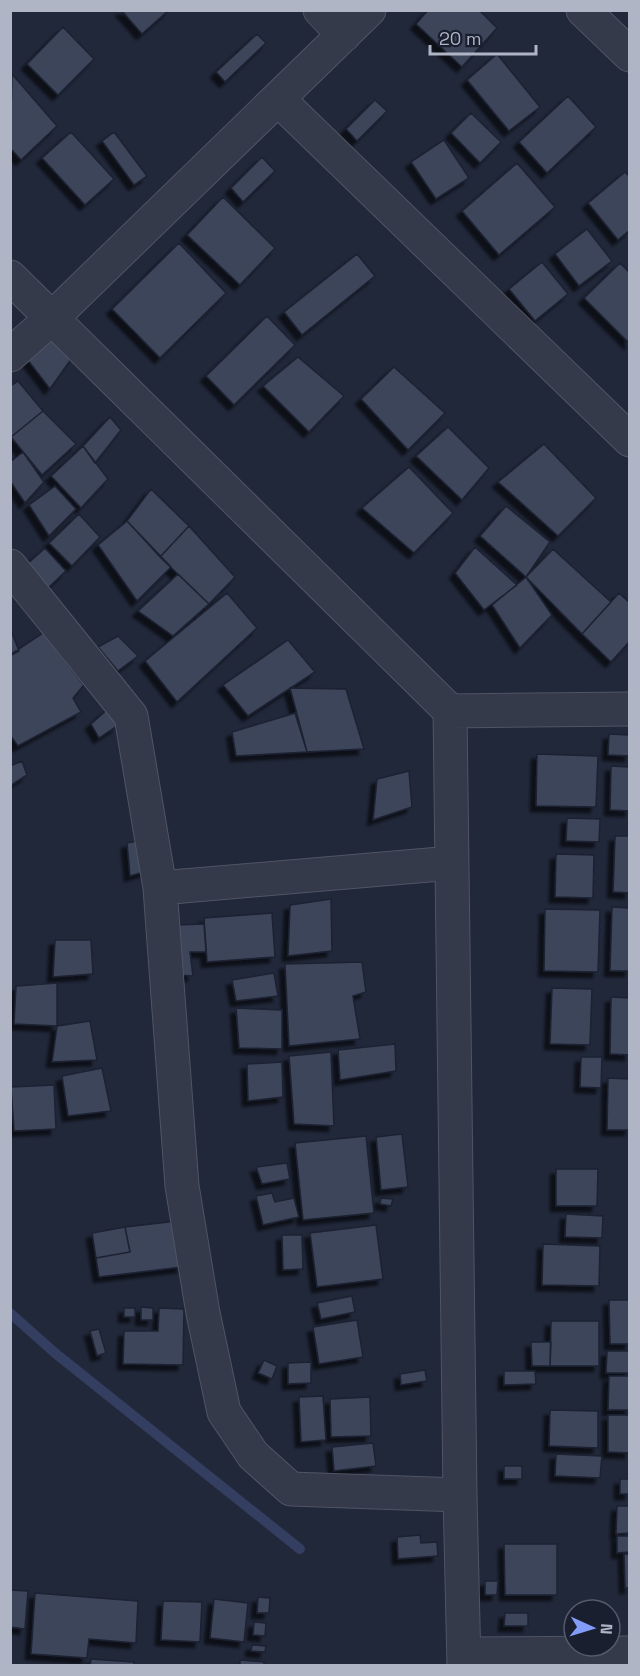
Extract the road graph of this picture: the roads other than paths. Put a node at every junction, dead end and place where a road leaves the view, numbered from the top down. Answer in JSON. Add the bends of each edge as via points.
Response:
{"nodes":[{"id":1,"x":320,"y":10,"type":"edge"},
{"id":2,"x":369,"y":10,"type":"edge"},
{"id":3,"x":583,"y":10,"type":"edge"},
{"id":4,"x":344,"y":35,"type":"junction"},
{"id":5,"x":630,"y":55,"type":"edge"},
{"id":6,"x":278,"y":99,"type":"junction"},
{"id":7,"x":10,"y":277,"type":"edge"},
{"id":8,"x":52,"y":318,"type":"junction"},
{"id":9,"x":10,"y":356,"type":"edge"},
{"id":10,"x":630,"y":440,"type":"edge"},
{"id":11,"x":10,"y":566,"type":"edge"},
{"id":12,"x":630,"y":709,"type":"edge"},
{"id":13,"x":450,"y":711,"type":"junction"},
{"id":14,"x":452,"y":863,"type":"junction"},
{"id":15,"x":160,"y":888,"type":"junction"},
{"id":16,"x":459,"y":1496,"type":"junction"},
{"id":17,"x":630,"y":1653,"type":"edge"},
{"id":18,"x":464,"y":1660,"type":"edge"}],
"edges":[{"from":1,"to":4,"type":"street"},
{"from":2,"to":4,"type":"street"},
{"from":3,"to":5,"type":"street"},
{"from":4,"to":6,"type":"street"},
{"from":6,"to":8,"type":"street"},
{"from":6,"to":10,"type":"street"},
{"from":7,"to":8,"type":"street"},
{"from":8,"to":9,"type":"street"},
{"from":8,"to":13,"type":"street"},
{"from":11,"to":15,"type":"street","via":[[131,716]]},
{"from":12,"to":13,"type":"street"},
{"from":13,"to":14,"type":"street"},
{"from":14,"to":15,"type":"street"},
{"from":14,"to":16,"type":"street"},
{"from":15,"to":16,"type":"street","via":[[182,1186],[224,1412],[254,1455],[291,1489]]},
{"from":16,"to":18,"type":"street"},
{"from":17,"to":18,"type":"street"}]}
